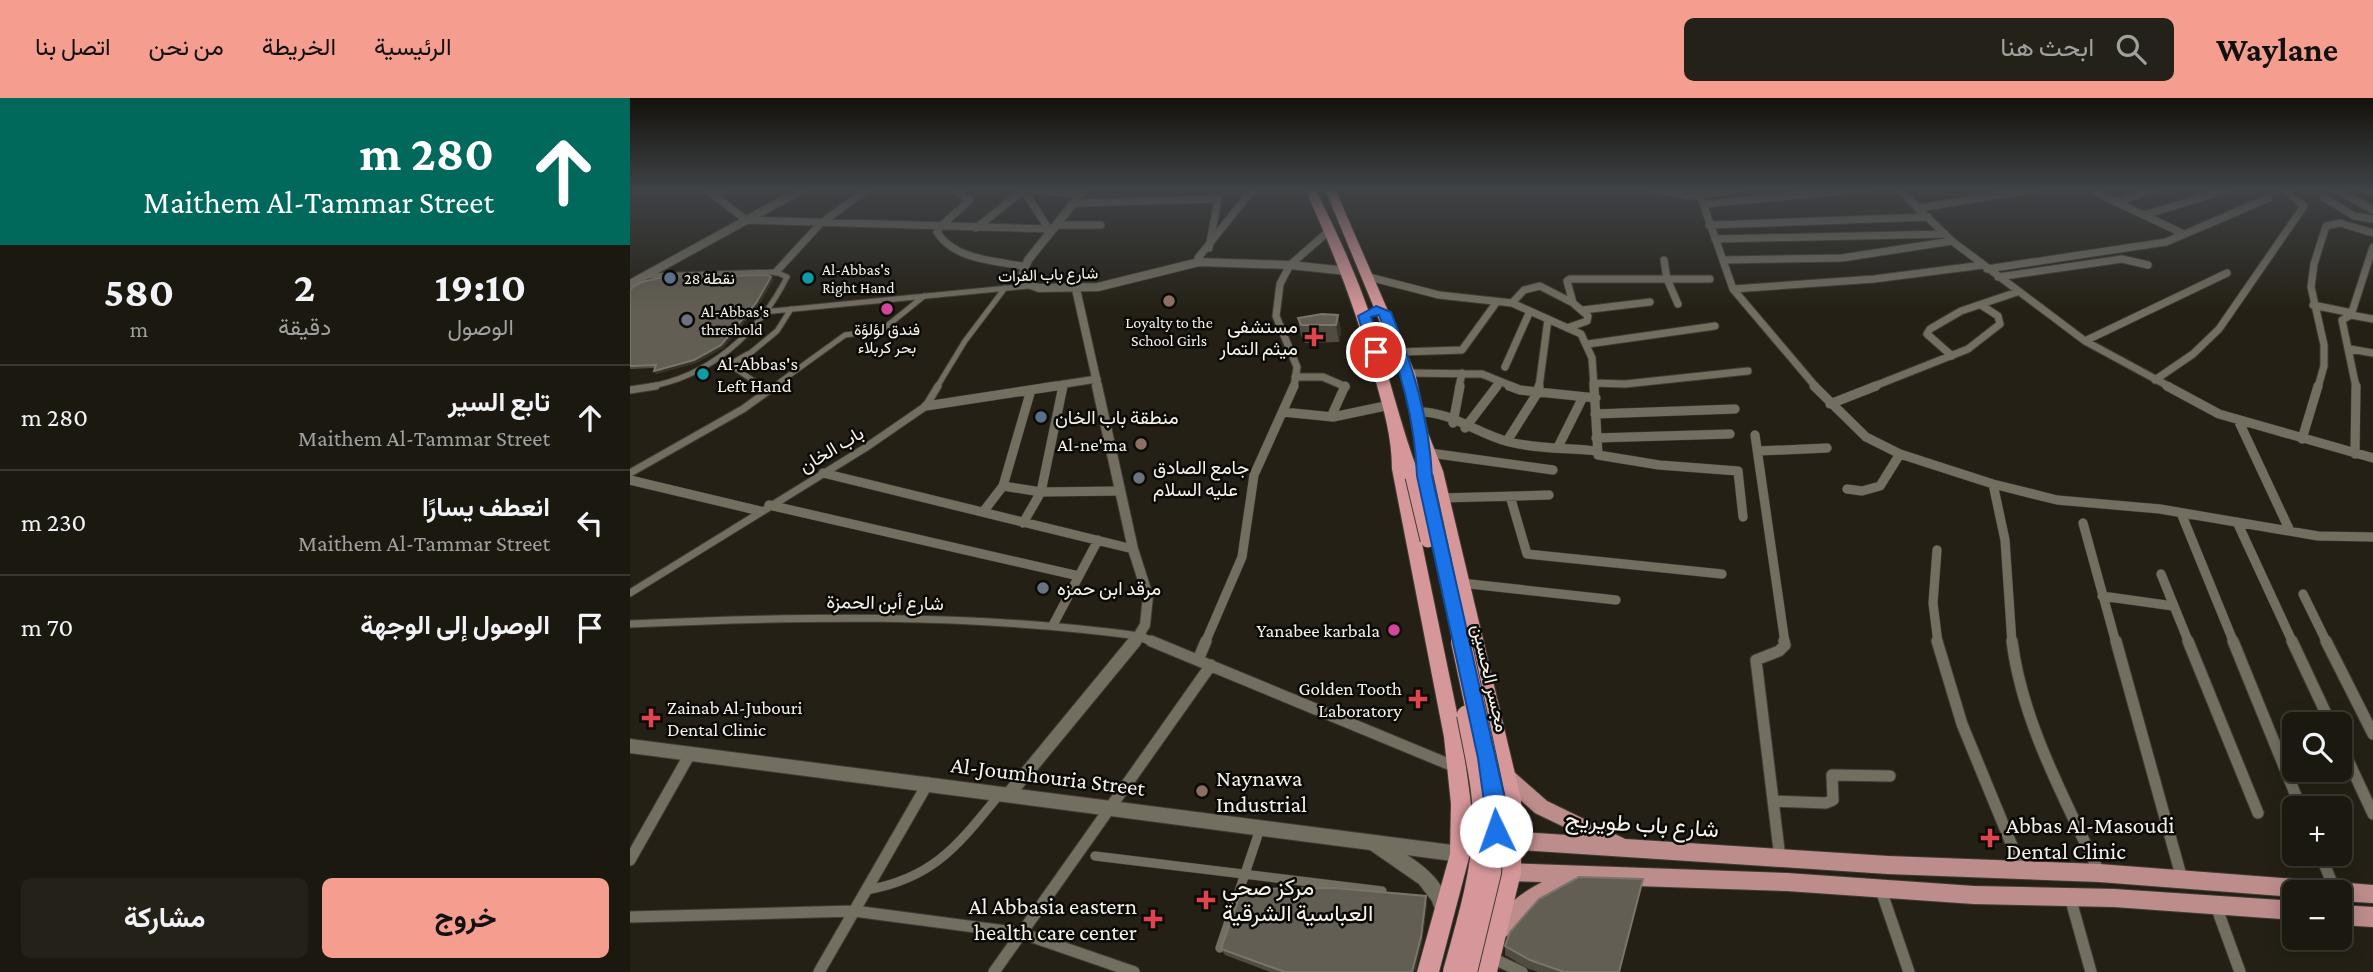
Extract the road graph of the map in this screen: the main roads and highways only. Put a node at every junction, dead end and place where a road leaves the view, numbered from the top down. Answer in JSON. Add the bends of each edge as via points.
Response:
{"nodes":[{"id":1,"x":1331,"y":230,"type":"edge"},
{"id":2,"x":1348,"y":230,"type":"edge"},
{"id":3,"x":1378,"y":298,"type":"junction"},
{"id":4,"x":1359,"y":300,"type":"junction"},
{"id":5,"x":1384,"y":312,"type":"junction"},
{"id":6,"x":1364,"y":316,"type":"junction"},
{"id":7,"x":1423,"y":436,"type":"junction"},
{"id":8,"x":1399,"y":440,"type":"junction"},
{"id":9,"x":1419,"y":477,"type":"junction"},
{"id":10,"x":630,"y":746,"type":"edge"},
{"id":11,"x":1505,"y":775,"type":"junction"},
{"id":12,"x":1368,"y":840,"type":"junction"},
{"id":13,"x":1514,"y":840,"type":"junction"},
{"id":14,"x":1623,"y":846,"type":"junction"},
{"id":15,"x":1460,"y":854,"type":"junction"},
{"id":16,"x":1511,"y":873,"type":"junction"},
{"id":17,"x":1581,"y":875,"type":"junction"},
{"id":18,"x":2240,"y":883,"type":"junction"},
{"id":19,"x":2282,"y":887,"type":"edge"},
{"id":20,"x":2352,"y":892,"type":"edge"},
{"id":21,"x":2373,"y":894,"type":"edge"},
{"id":22,"x":2251,"y":908,"type":"junction"},
{"id":23,"x":2282,"y":910,"type":"edge"},
{"id":24,"x":1443,"y":914,"type":"junction"},
{"id":25,"x":2352,"y":916,"type":"edge"},
{"id":26,"x":2373,"y":917,"type":"edge"},
{"id":27,"x":1497,"y":933,"type":"junction"},
{"id":28,"x":1488,"y":965,"type":"edge"},
{"id":29,"x":1428,"y":972,"type":"edge"},
{"id":30,"x":1452,"y":972,"type":"edge"},
{"id":31,"x":1467,"y":972,"type":"edge"}],
"edges":[{"from":1,"to":4,"type":"highway"},
{"from":2,"to":3,"type":"highway"},
{"from":3,"to":4,"type":"highway"},
{"from":3,"to":5,"type":"highway"},
{"from":4,"to":6,"type":"highway"},
{"from":5,"to":6,"type":"highway","via":[[1376,309]]},
{"from":5,"to":7,"type":"highway","via":[[1408,373]]},
{"from":6,"to":8,"type":"highway"},
{"from":7,"to":9,"type":"highway"},
{"from":7,"to":11,"type":"highway"},
{"from":8,"to":9,"type":"highway"},
{"from":8,"to":15,"type":"highway","via":[[1399,469],[1459,769]]},
{"from":9,"to":30,"type":"highway","name":"مجسر الحسين","bridge":true,"via":[[1482,804],[1479,869]]},
{"from":9,"to":31,"type":"highway","name":"مجسر الحسين","bridge":true,"via":[[1496,804],[1491,873]]},
{"from":10,"to":12,"type":"main road","name":"Al-Joumhouria Street"},
{"from":11,"to":13,"type":"highway"},
{"from":11,"to":14,"type":"main road","via":[[1541,807]]},
{"from":12,"to":15,"type":"main road","name":"Al-Joumhouria Street"},
{"from":12,"to":24,"type":"main road","via":[[1425,878],[1439,896]]},
{"from":13,"to":14,"type":"main road","name":"شارع باب طويريج"},
{"from":13,"to":15,"type":"main road","name":"شارع باب طويريج","via":[[1473,840]]},
{"from":13,"to":16,"type":"highway"},
{"from":14,"to":18,"type":"main road","name":"شارع باب طويريج"},
{"from":15,"to":16,"type":"main road","via":[[1474,863]]},
{"from":15,"to":24,"type":"highway"},
{"from":16,"to":17,"type":"main road"},
{"from":16,"to":27,"type":"highway"},
{"from":17,"to":22,"type":"main road"},
{"from":17,"to":27,"type":"main road","via":[[1530,899]]},
{"from":18,"to":19,"type":"main road","name":"شارع باب طويريج"},
{"from":18,"to":22,"type":"main road","via":[[2252,896]]},
{"from":20,"to":21,"type":"main road","name":"شارع باب طويريج"},
{"from":22,"to":23,"type":"main road"},
{"from":24,"to":29,"type":"highway"},
{"from":25,"to":26,"type":"main road"},
{"from":27,"to":28,"type":"highway"}]}
